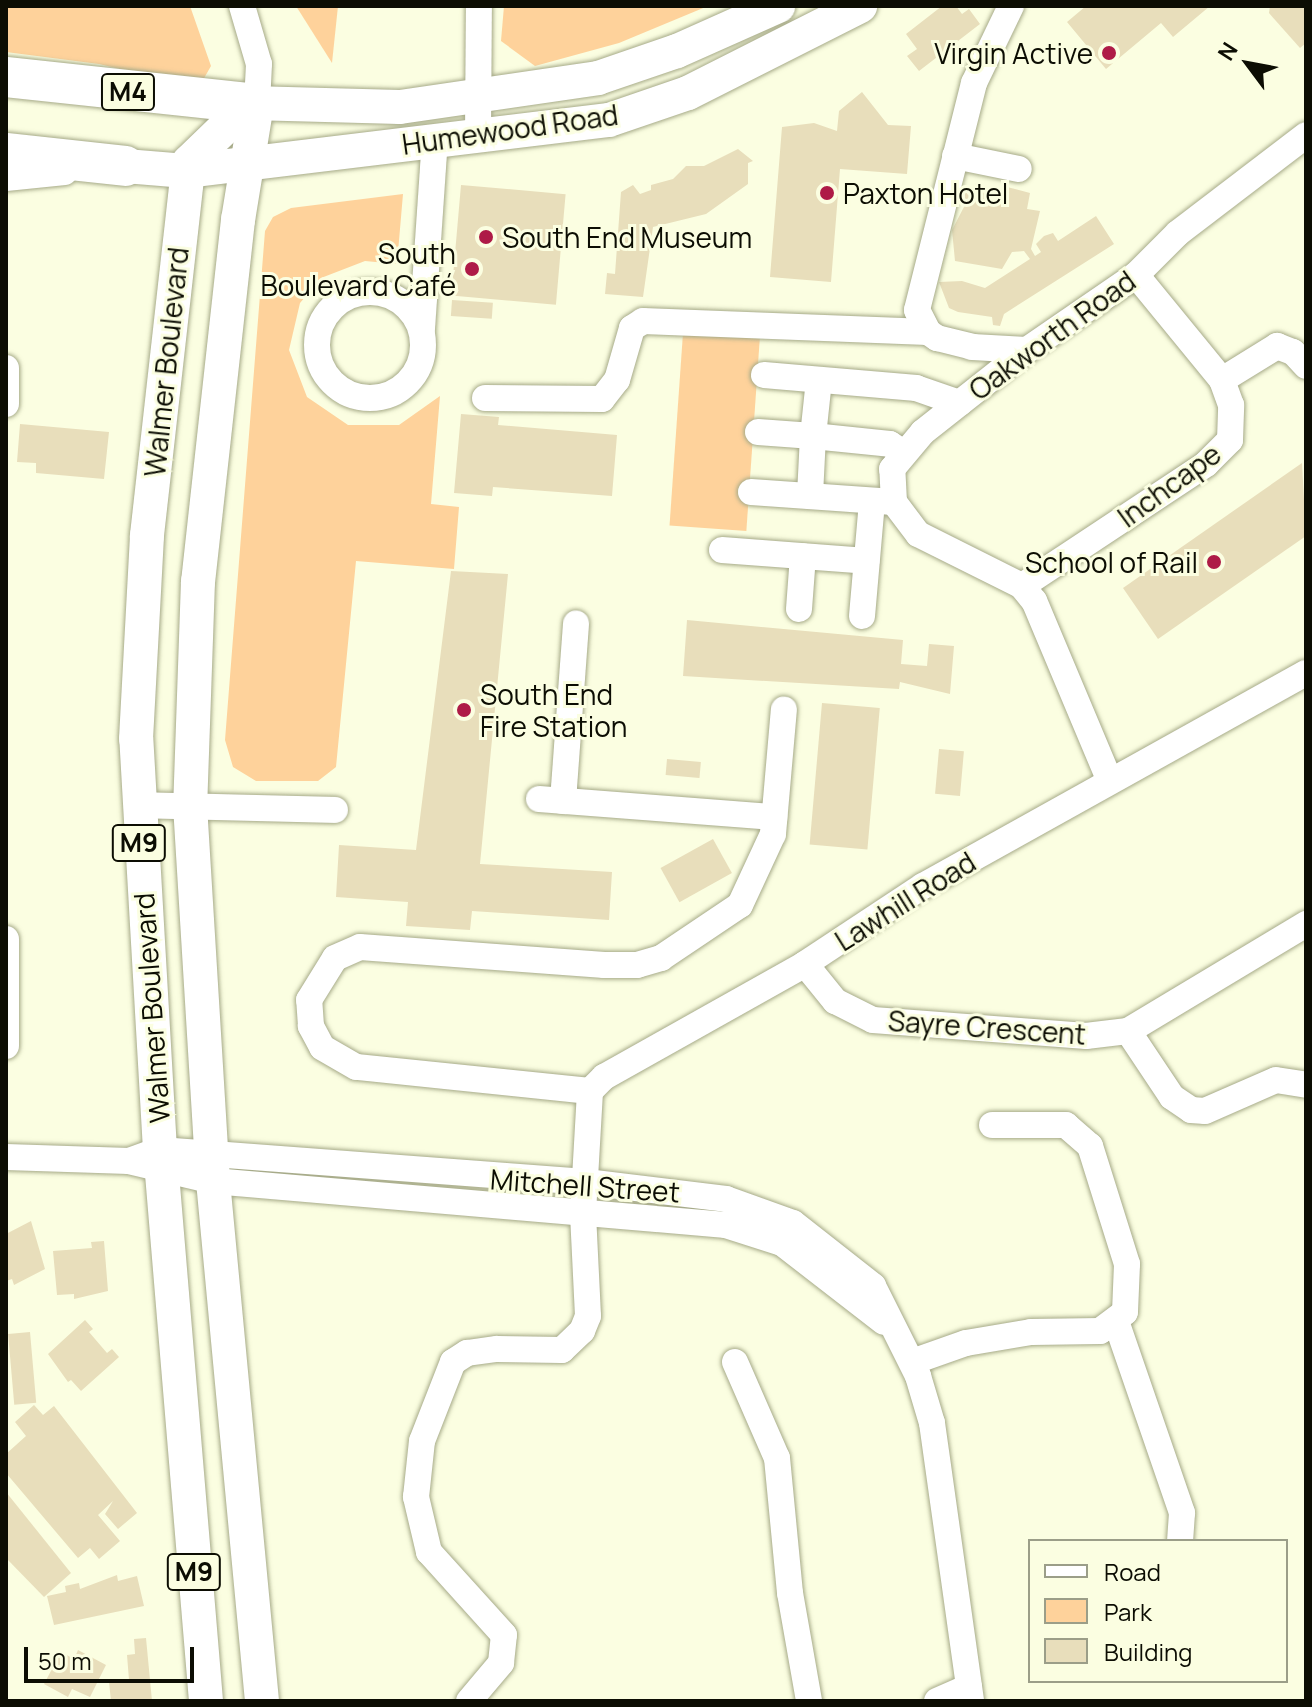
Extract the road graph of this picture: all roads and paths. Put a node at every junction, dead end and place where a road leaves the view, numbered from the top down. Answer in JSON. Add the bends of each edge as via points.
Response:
{"nodes":[{"id":1,"x":242,"y":6,"type":"edge"},
{"id":2,"x":479,"y":6,"type":"edge"},
{"id":3,"x":778,"y":6,"type":"edge"},
{"id":4,"x":860,"y":6,"type":"edge"},
{"id":5,"x":1016,"y":11,"type":"edge"},
{"id":6,"x":6,"y":77,"type":"edge"},
{"id":7,"x":477,"y":99,"type":"junction"},
{"id":8,"x":254,"y":104,"type":"junction"},
{"id":9,"x":478,"y":134,"type":"junction"},
{"id":10,"x":1306,"y":135,"type":"edge"},
{"id":11,"x":435,"y":139,"type":"junction"},
{"id":12,"x":6,"y":153,"type":"edge"},
{"id":13,"x":955,"y":156,"type":"junction"},
{"id":14,"x":245,"y":164,"type":"junction"},
{"id":15,"x":125,"y":166,"type":"junction"},
{"id":16,"x":1019,"y":169,"type":"dead end"},
{"id":17,"x":186,"y":171,"type":"junction"},
{"id":18,"x":6,"y":178,"type":"edge"},
{"id":19,"x":1136,"y":275,"type":"junction"},
{"id":20,"x":422,"y":329,"type":"junction"},
{"id":21,"x":928,"y":332,"type":"junction"},
{"id":22,"x":1027,"y":350,"type":"junction"},
{"id":23,"x":1306,"y":366,"type":"edge"},
{"id":24,"x":6,"y":368,"type":"edge"},
{"id":25,"x":764,"y":375,"type":"dead end"},
{"id":26,"x":819,"y":380,"type":"junction"},
{"id":27,"x":1222,"y":380,"type":"junction"},
{"id":28,"x":485,"y":398,"type":"dead end"},
{"id":29,"x":959,"y":403,"type":"junction"},
{"id":30,"x":6,"y":404,"type":"edge"},
{"id":31,"x":758,"y":432,"type":"dead end"},
{"id":32,"x":813,"y":436,"type":"junction"},
{"id":33,"x":902,"y":452,"type":"junction"},
{"id":34,"x":751,"y":492,"type":"dead end"},
{"id":35,"x":810,"y":496,"type":"junction"},
{"id":36,"x":885,"y":496,"type":"junction"},
{"id":37,"x":722,"y":550,"type":"dead end"},
{"id":38,"x":803,"y":556,"type":"junction"},
{"id":39,"x":867,"y":561,"type":"junction"},
{"id":40,"x":1022,"y":586,"type":"junction"},
{"id":41,"x":799,"y":609,"type":"dead end"},
{"id":42,"x":862,"y":616,"type":"dead end"},
{"id":43,"x":576,"y":623,"type":"dead end"},
{"id":44,"x":1306,"y":673,"type":"edge"},
{"id":45,"x":784,"y":709,"type":"dead end"},
{"id":46,"x":1109,"y":779,"type":"junction"},
{"id":47,"x":137,"y":805,"type":"junction"},
{"id":48,"x":190,"y":805,"type":"junction"},
{"id":49,"x":335,"y":810,"type":"dead end"},
{"id":50,"x":774,"y":817,"type":"junction"},
{"id":51,"x":1306,"y":924,"type":"edge"},
{"id":52,"x":6,"y":939,"type":"edge"},
{"id":53,"x":805,"y":964,"type":"junction"},
{"id":54,"x":1128,"y":1031,"type":"junction"},
{"id":55,"x":6,"y":1046,"type":"edge"},
{"id":56,"x":1306,"y":1085,"type":"edge"},
{"id":57,"x":590,"y":1091,"type":"junction"},
{"id":58,"x":992,"y":1125,"type":"dead end"},
{"id":59,"x":6,"y":1157,"type":"edge"},
{"id":60,"x":150,"y":1161,"type":"junction"},
{"id":61,"x":212,"y":1167,"type":"junction"},
{"id":62,"x":586,"y":1182,"type":"junction"},
{"id":63,"x":583,"y":1213,"type":"junction"},
{"id":64,"x":1117,"y":1324,"type":"junction"},
{"id":65,"x":902,"y":1337,"type":"junction"},
{"id":66,"x":735,"y":1362,"type":"dead end"},
{"id":67,"x":912,"y":1362,"type":"junction"},
{"id":68,"x":1180,"y":1539,"type":"edge"},
{"id":69,"x":970,"y":1694,"type":"edge"},
{"id":70,"x":206,"y":1701,"type":"edge"},
{"id":71,"x":262,"y":1701,"type":"edge"},
{"id":72,"x":469,"y":1701,"type":"edge"},
{"id":73,"x":809,"y":1701,"type":"edge"},
{"id":74,"x":937,"y":1701,"type":"edge"}],
"edges":[{"from":1,"to":8,"type":"street","via":[[259,64]]},
{"from":2,"to":7,"type":"street"},
{"from":3,"to":7,"type":"main road","name":"Humewood Road","number":"M4","via":[[677,51],[598,78]]},
{"from":4,"to":9,"type":"main road","name":"Humewood Road","via":[[714,81],[636,111],[609,120]]},
{"from":5,"to":13,"type":"street","via":[[980,66]]},
{"from":6,"to":8,"type":"highway","number":"M4"},
{"from":7,"to":8,"type":"main road","name":"Humewood Road","number":"M4","via":[[341,108]]},
{"from":7,"to":9,"type":"street"},
{"from":8,"to":14,"type":"main road","name":"Walmer Boulevard","number":"M9"},
{"from":8,"to":17,"type":"main road","via":[[195,152]]},
{"from":9,"to":11,"type":"main road","name":"Humewood Road"},
{"from":10,"to":19,"type":"street","name":"Oakworth Road","via":[[1178,233]]},
{"from":11,"to":14,"type":"main road","name":"Humewood Road"},
{"from":11,"to":20,"type":"street"},
{"from":12,"to":15,"type":"highway"},
{"from":13,"to":16,"type":"street"},
{"from":13,"to":21,"type":"street","via":[[917,310]]},
{"from":14,"to":17,"type":"main road","name":"Humewood Road"},
{"from":14,"to":48,"type":"main road","name":"Walmer Boulevard","number":"M9","via":[[198,581]]},
{"from":15,"to":17,"type":"main road","name":"Humewood Road"},
{"from":15,"to":18,"type":"street"},
{"from":17,"to":47,"type":"main road","name":"Walmer Boulevard","number":"M9","via":[[147,535],[137,686]]},
{"from":19,"to":22,"type":"street","name":"Oakworth Road"},
{"from":19,"to":27,"type":"street","name":"Inchcape"},
{"from":20,"to":20,"type":"street","via":[[423,358],[409,383],[385,398],[357,398],[344,392],[332,385],[317,361],[317,333],[330,308],[354,293],[382,292],[407,306]]},
{"from":21,"to":22,"type":"street","via":[[972,347]]},
{"from":21,"to":28,"type":"street","via":[[643,321],[632,328],[617,380],[602,399]]},
{"from":22,"to":29,"type":"street","name":"Oakworth Road"},
{"from":23,"to":27,"type":"street","via":[[1293,352],[1277,346]]},
{"from":24,"to":30,"type":"street"},
{"from":25,"to":26,"type":"street"},
{"from":26,"to":29,"type":"street","via":[[916,388]]},
{"from":26,"to":32,"type":"street"},
{"from":27,"to":40,"type":"street","name":"Inchcape","via":[[1233,428],[1217,455]]},
{"from":29,"to":33,"type":"street","name":"Oakworth Road"},
{"from":31,"to":32,"type":"street"},
{"from":32,"to":33,"type":"street","via":[[890,444]]},
{"from":32,"to":35,"type":"street"},
{"from":33,"to":36,"type":"street","name":"Oakworth Road"},
{"from":34,"to":35,"type":"street"},
{"from":35,"to":36,"type":"street"},
{"from":36,"to":39,"type":"street","name":"Oakworth Road"},
{"from":36,"to":40,"type":"street","via":[[918,534]]},
{"from":37,"to":38,"type":"street"},
{"from":38,"to":39,"type":"street"},
{"from":38,"to":41,"type":"street"},
{"from":39,"to":42,"type":"street","name":"Oakworth Road"},
{"from":40,"to":46,"type":"street","via":[[1043,617]]},
{"from":43,"to":50,"type":"street","via":[[551,800]]},
{"from":44,"to":46,"type":"street","name":"Lawhill Road"},
{"from":45,"to":50,"type":"street"},
{"from":46,"to":53,"type":"street","name":"Lawhill Road","via":[[923,886]]},
{"from":47,"to":48,"type":"street"},
{"from":47,"to":60,"type":"main road","name":"Walmer Boulevard","number":"M9"},
{"from":48,"to":49,"type":"street"},
{"from":48,"to":61,"type":"main road","name":"Walmer Boulevard","number":"M9"},
{"from":50,"to":57,"type":"street","via":[[773,834],[740,905],[661,958],[637,965],[604,965],[360,947],[335,958],[309,1000],[311,1026],[322,1047],[356,1067]]},
{"from":51,"to":54,"type":"street","name":"Sayre Crescent"},
{"from":52,"to":55,"type":"street"},
{"from":53,"to":54,"type":"street","name":"Sayre Crescent","via":[[835,1001],[873,1020],[1053,1036]]},
{"from":53,"to":57,"type":"street","name":"Lawhill Road","via":[[604,1077]]},
{"from":54,"to":56,"type":"street","via":[[1172,1097],[1191,1110],[1205,1111],[1276,1080]]},
{"from":57,"to":62,"type":"street"},
{"from":58,"to":64,"type":"street","via":[[1066,1125],[1090,1146],[1127,1264],[1129,1294]]},
{"from":59,"to":60,"type":"street"},
{"from":60,"to":61,"type":"street"},
{"from":60,"to":70,"type":"main road","name":"Walmer Boulevard","number":"M9"},
{"from":61,"to":62,"type":"street","name":"Mitchell Street"},
{"from":61,"to":63,"type":"street","name":"Mitchell Street"},
{"from":61,"to":71,"type":"main road","name":"Walmer Boulevard","number":"M9"},
{"from":62,"to":63,"type":"street"},
{"from":62,"to":65,"type":"street","name":"Mitchell Street","via":[[726,1199],[793,1223],[873,1286]]},
{"from":63,"to":65,"type":"street","name":"Mitchell Street","via":[[702,1221],[752,1231],[782,1243]]},
{"from":63,"to":72,"type":"street","via":[[588,1316],[575,1342],[562,1350],[467,1353],[443,1377],[422,1441],[416,1497],[429,1552],[504,1635],[501,1663]]},
{"from":64,"to":67,"type":"street","via":[[1100,1331],[1031,1332],[966,1343]]},
{"from":64,"to":68,"type":"street","via":[[1182,1513]]},
{"from":65,"to":67,"type":"street","name":"Mitchell Street"},
{"from":66,"to":73,"type":"street","via":[[777,1458],[790,1593]]},
{"from":67,"to":69,"type":"street","name":"Mitchell Street","via":[[932,1423]]},
{"from":69,"to":74,"type":"street"}]}
